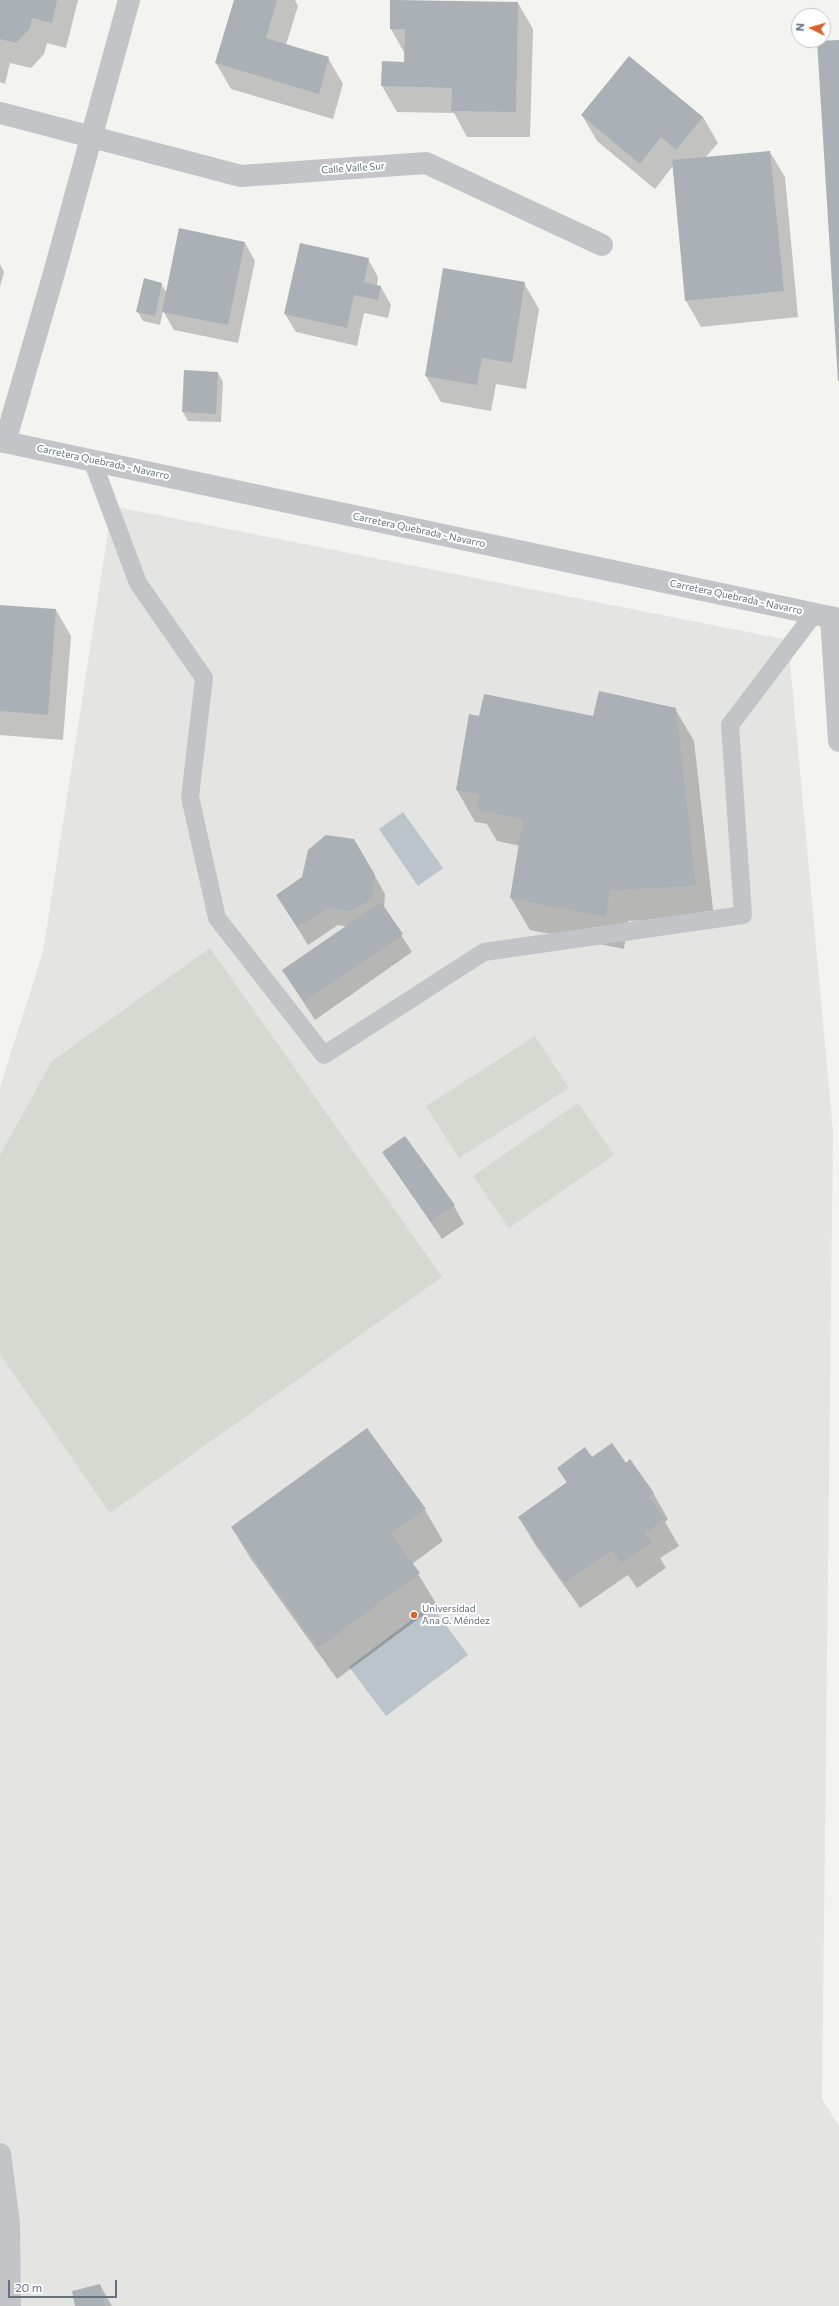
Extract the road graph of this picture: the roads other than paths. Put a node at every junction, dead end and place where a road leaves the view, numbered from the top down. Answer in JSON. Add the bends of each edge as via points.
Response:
{"nodes":[{"id":1,"x":129,"y":0,"type":"edge"},
{"id":2,"x":0,"y":113,"type":"edge"},
{"id":3,"x":91,"y":138,"type":"junction"},
{"id":4,"x":602,"y":245,"type":"dead end"},
{"id":5,"x":2,"y":441,"type":"edge"},
{"id":6,"x":92,"y":460,"type":"junction"},
{"id":7,"x":828,"y":617,"type":"edge"},
{"id":8,"x":839,"y":741,"type":"edge"},
{"id":9,"x":0,"y":2154,"type":"edge"},
{"id":10,"x":10,"y":2306,"type":"edge"}],
"edges":[{"from":1,"to":3,"type":"street"},
{"from":2,"to":3,"type":"street","name":"Calle Valle Sur"},
{"from":3,"to":4,"type":"street","name":"Calle Valle Sur","via":[[241,176],[426,163]]},
{"from":3,"to":5,"type":"street","via":[[54,273]]},
{"from":5,"to":6,"type":"street","name":"Carretera Quebrada - Navarro"},
{"from":6,"to":7,"type":"street","name":"Carretera Quebrada - Navarro"},
{"from":6,"to":7,"type":"lane","via":[[138,583],[204,678],[190,797],[217,918],[324,1055],[484,952],[743,915],[730,725]]},
{"from":7,"to":8,"type":"street"},
{"from":9,"to":10,"type":"street","via":[[9,2224]]}]}
